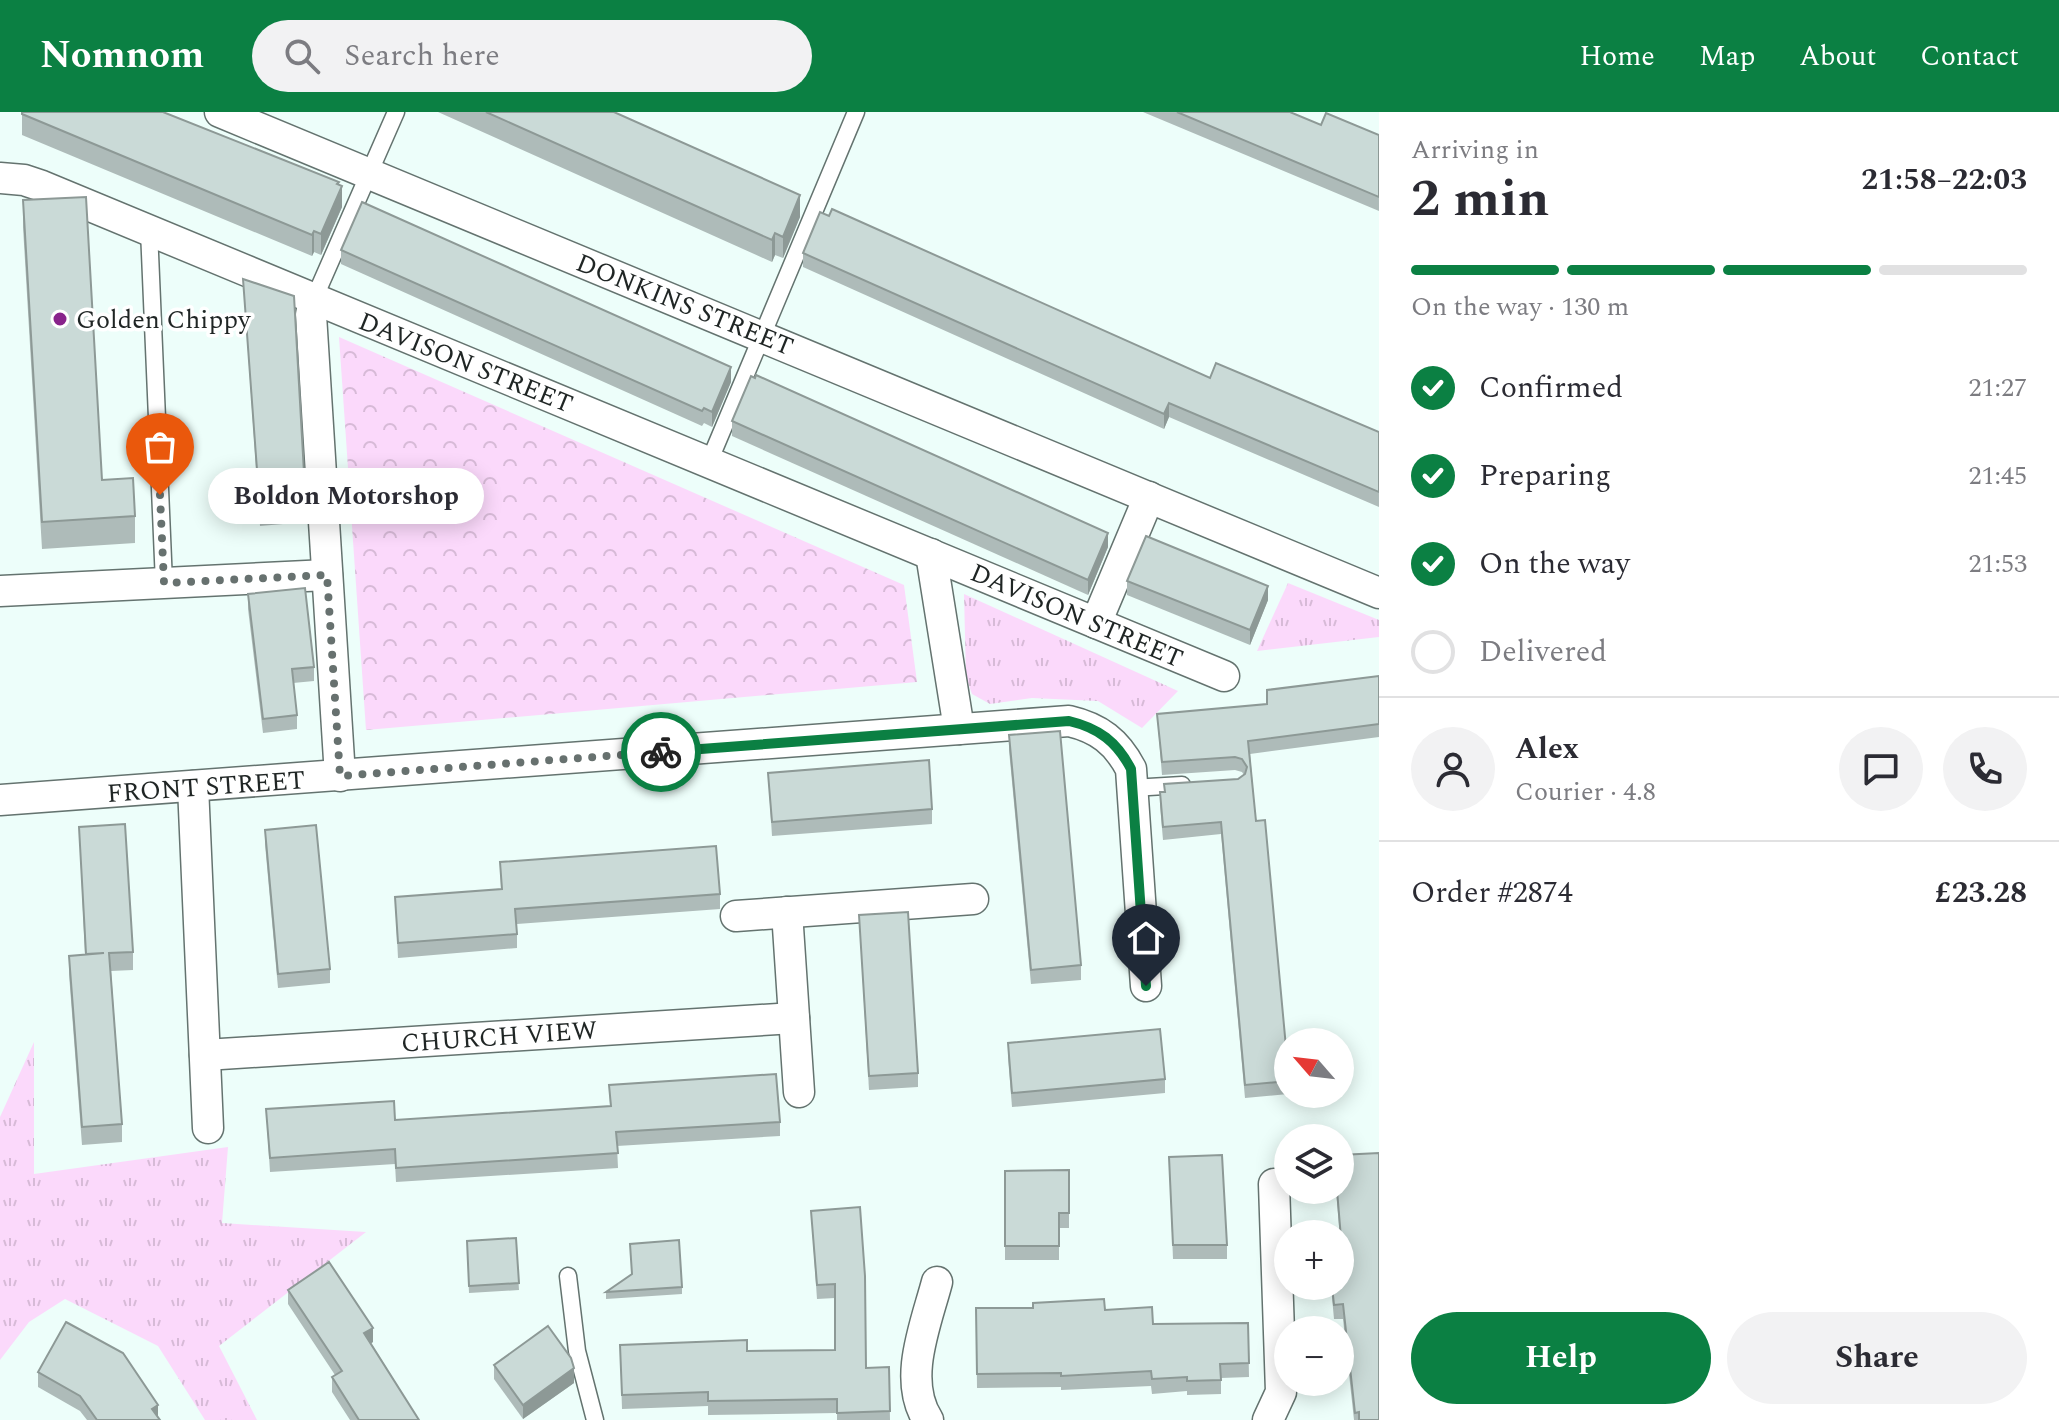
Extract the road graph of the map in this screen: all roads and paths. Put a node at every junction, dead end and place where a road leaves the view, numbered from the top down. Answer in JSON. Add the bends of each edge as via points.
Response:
{"nodes":[{"id":1,"x":220,"y":112,"type":"edge"},
{"id":2,"x":396,"y":112,"type":"edge"},
{"id":3,"x":856,"y":112,"type":"edge"},
{"id":4,"x":369,"y":174,"type":"junction"},
{"id":5,"x":0,"y":178,"type":"edge"},
{"id":6,"x":149,"y":230,"type":"junction"},
{"id":7,"x":314,"y":299,"type":"junction"},
{"id":8,"x":763,"y":337,"type":"junction"},
{"id":9,"x":709,"y":462,"type":"junction"},
{"id":10,"x":1149,"y":497,"type":"junction"},
{"id":11,"x":931,"y":554,"type":"junction"},
{"id":12,"x":327,"y":575,"type":"junction"},
{"id":13,"x":164,"y":583,"type":"junction"},
{"id":14,"x":0,"y":591,"type":"edge"},
{"id":15,"x":1379,"y":593,"type":"edge"},
{"id":16,"x":1096,"y":623,"type":"junction"},
{"id":17,"x":1224,"y":676,"type":"dead end"},
{"id":18,"x":959,"y":729,"type":"junction"},
{"id":19,"x":340,"y":776,"type":"junction"},
{"id":20,"x":1192,"y":784,"type":"edge"},
{"id":21,"x":193,"y":786,"type":"junction"},
{"id":22,"x":1132,"y":788,"type":"junction"},
{"id":23,"x":0,"y":800,"type":"edge"},
{"id":24,"x":973,"y":899,"type":"dead end"},
{"id":25,"x":787,"y":912,"type":"junction"},
{"id":26,"x":736,"y":916,"type":"dead end"},
{"id":27,"x":1146,"y":986,"type":"dead end"},
{"id":28,"x":794,"y":1018,"type":"junction"},
{"id":29,"x":205,"y":1055,"type":"junction"},
{"id":30,"x":799,"y":1092,"type":"dead end"},
{"id":31,"x":208,"y":1128,"type":"dead end"},
{"id":32,"x":1275,"y":1204,"type":"edge"},
{"id":33,"x":568,"y":1276,"type":"dead end"},
{"id":34,"x":937,"y":1282,"type":"dead end"},
{"id":35,"x":595,"y":1420,"type":"edge"},
{"id":36,"x":928,"y":1420,"type":"edge"},
{"id":37,"x":1268,"y":1420,"type":"edge"}],
"edges":[{"from":1,"to":4,"type":"street","name":"DONKINS STREET"},
{"from":2,"to":4,"type":"lane"},
{"from":3,"to":8,"type":"lane"},
{"from":4,"to":7,"type":"lane"},
{"from":4,"to":8,"type":"street","name":"DONKINS STREET"},
{"from":5,"to":6,"type":"street","name":"DAVISON STREET","via":[[42,186]]},
{"from":6,"to":7,"type":"street","name":"DAVISON STREET"},
{"from":6,"to":13,"type":"lane"},
{"from":7,"to":9,"type":"street","name":"DAVISON STREET"},
{"from":7,"to":12,"type":"street"},
{"from":8,"to":9,"type":"lane"},
{"from":8,"to":10,"type":"street","name":"DONKINS STREET"},
{"from":9,"to":11,"type":"street","name":"DAVISON STREET"},
{"from":10,"to":15,"type":"street","name":"DONKINS STREET"},
{"from":10,"to":16,"type":"street"},
{"from":11,"to":16,"type":"street","name":"DAVISON STREET"},
{"from":11,"to":18,"type":"street","name":"DAVISON STREET"},
{"from":12,"to":13,"type":"street"},
{"from":12,"to":19,"type":"street"},
{"from":13,"to":14,"type":"street"},
{"from":16,"to":17,"type":"street","name":"DAVISON STREET"},
{"from":18,"to":19,"type":"street","name":"FRONT STREET"},
{"from":18,"to":22,"type":"street","name":"FRONT STREET","via":[[1069,721],[1088,725],[1121,749],[1131,769]]},
{"from":19,"to":21,"type":"street","name":"FRONT STREET"},
{"from":20,"to":22,"type":"lane"},
{"from":21,"to":23,"type":"street","name":"FRONT STREET"},
{"from":21,"to":29,"type":"street"},
{"from":22,"to":27,"type":"street","name":"FRONT STREET"},
{"from":24,"to":25,"type":"street"},
{"from":25,"to":26,"type":"street"},
{"from":25,"to":28,"type":"street"},
{"from":28,"to":29,"type":"street","name":"CHURCH VIEW"},
{"from":28,"to":30,"type":"street"},
{"from":29,"to":31,"type":"street"},
{"from":32,"to":37,"type":"street","via":[[1281,1392]]},
{"from":33,"to":35,"type":"lane","via":[[577,1351]]},
{"from":34,"to":36,"type":"street","via":[[917,1354],[918,1389]]}]}
